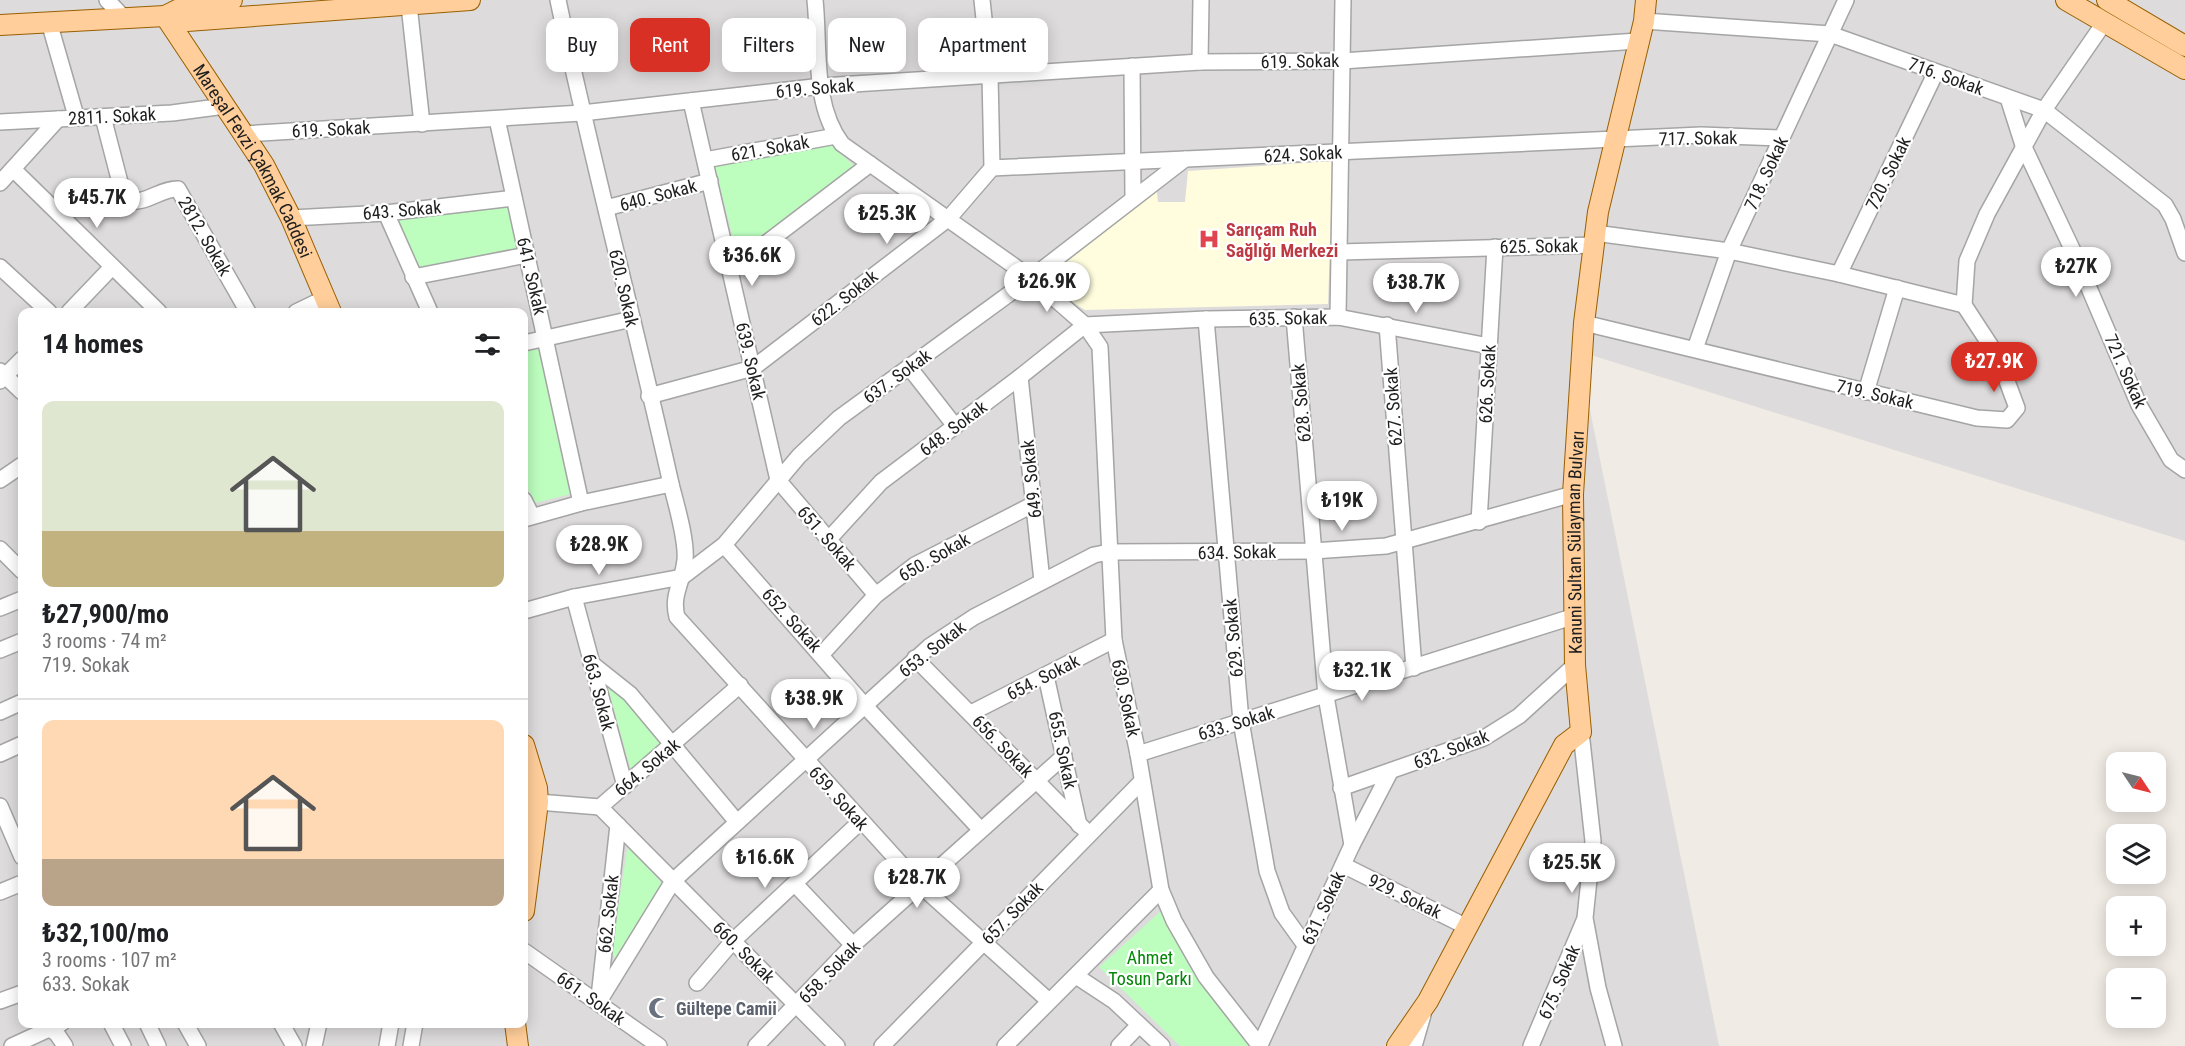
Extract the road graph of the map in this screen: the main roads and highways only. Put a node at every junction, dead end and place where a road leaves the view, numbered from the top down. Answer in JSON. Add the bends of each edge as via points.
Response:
{"nodes":[{"id":1,"x":232,"y":0,"type":"edge"},
{"id":2,"x":470,"y":0,"type":"edge"},
{"id":3,"x":1646,"y":0,"type":"edge"},
{"id":4,"x":2066,"y":0,"type":"edge"},
{"id":5,"x":2109,"y":0,"type":"edge"},
{"id":6,"x":165,"y":15,"type":"junction"},
{"id":7,"x":0,"y":25,"type":"edge"},
{"id":8,"x":2185,"y":46,"type":"edge"},
{"id":9,"x":2185,"y":69,"type":"edge"},
{"id":10,"x":328,"y":305,"type":"edge"},
{"id":11,"x":528,"y":762,"type":"edge"},
{"id":12,"x":528,"y":880,"type":"edge"},
{"id":13,"x":516,"y":1028,"type":"edge"},
{"id":14,"x":518,"y":1046,"type":"edge"},
{"id":15,"x":1397,"y":1046,"type":"edge"}],
"edges":[{"from":1,"to":6,"type":"main road","via":[[193,2]]},
{"from":2,"to":6,"type":"main road","via":[[187,21]]},
{"from":3,"to":15,"type":"main road","name":"Kanuni Sultan Sülayman Bulvarı","via":[[1594,239],[1584,323],[1573,494],[1575,665],[1581,732],[1564,745],[1428,1001]]},
{"from":4,"to":9,"type":"main road"},
{"from":5,"to":8,"type":"main road"},
{"from":6,"to":7,"type":"main road"},
{"from":6,"to":10,"type":"main road","name":"Mareşal Fevzi Çakmak Caddesi","via":[[264,165]]},
{"from":11,"to":12,"type":"main road","via":[[538,802]]},
{"from":13,"to":14,"type":"main road"}]}
